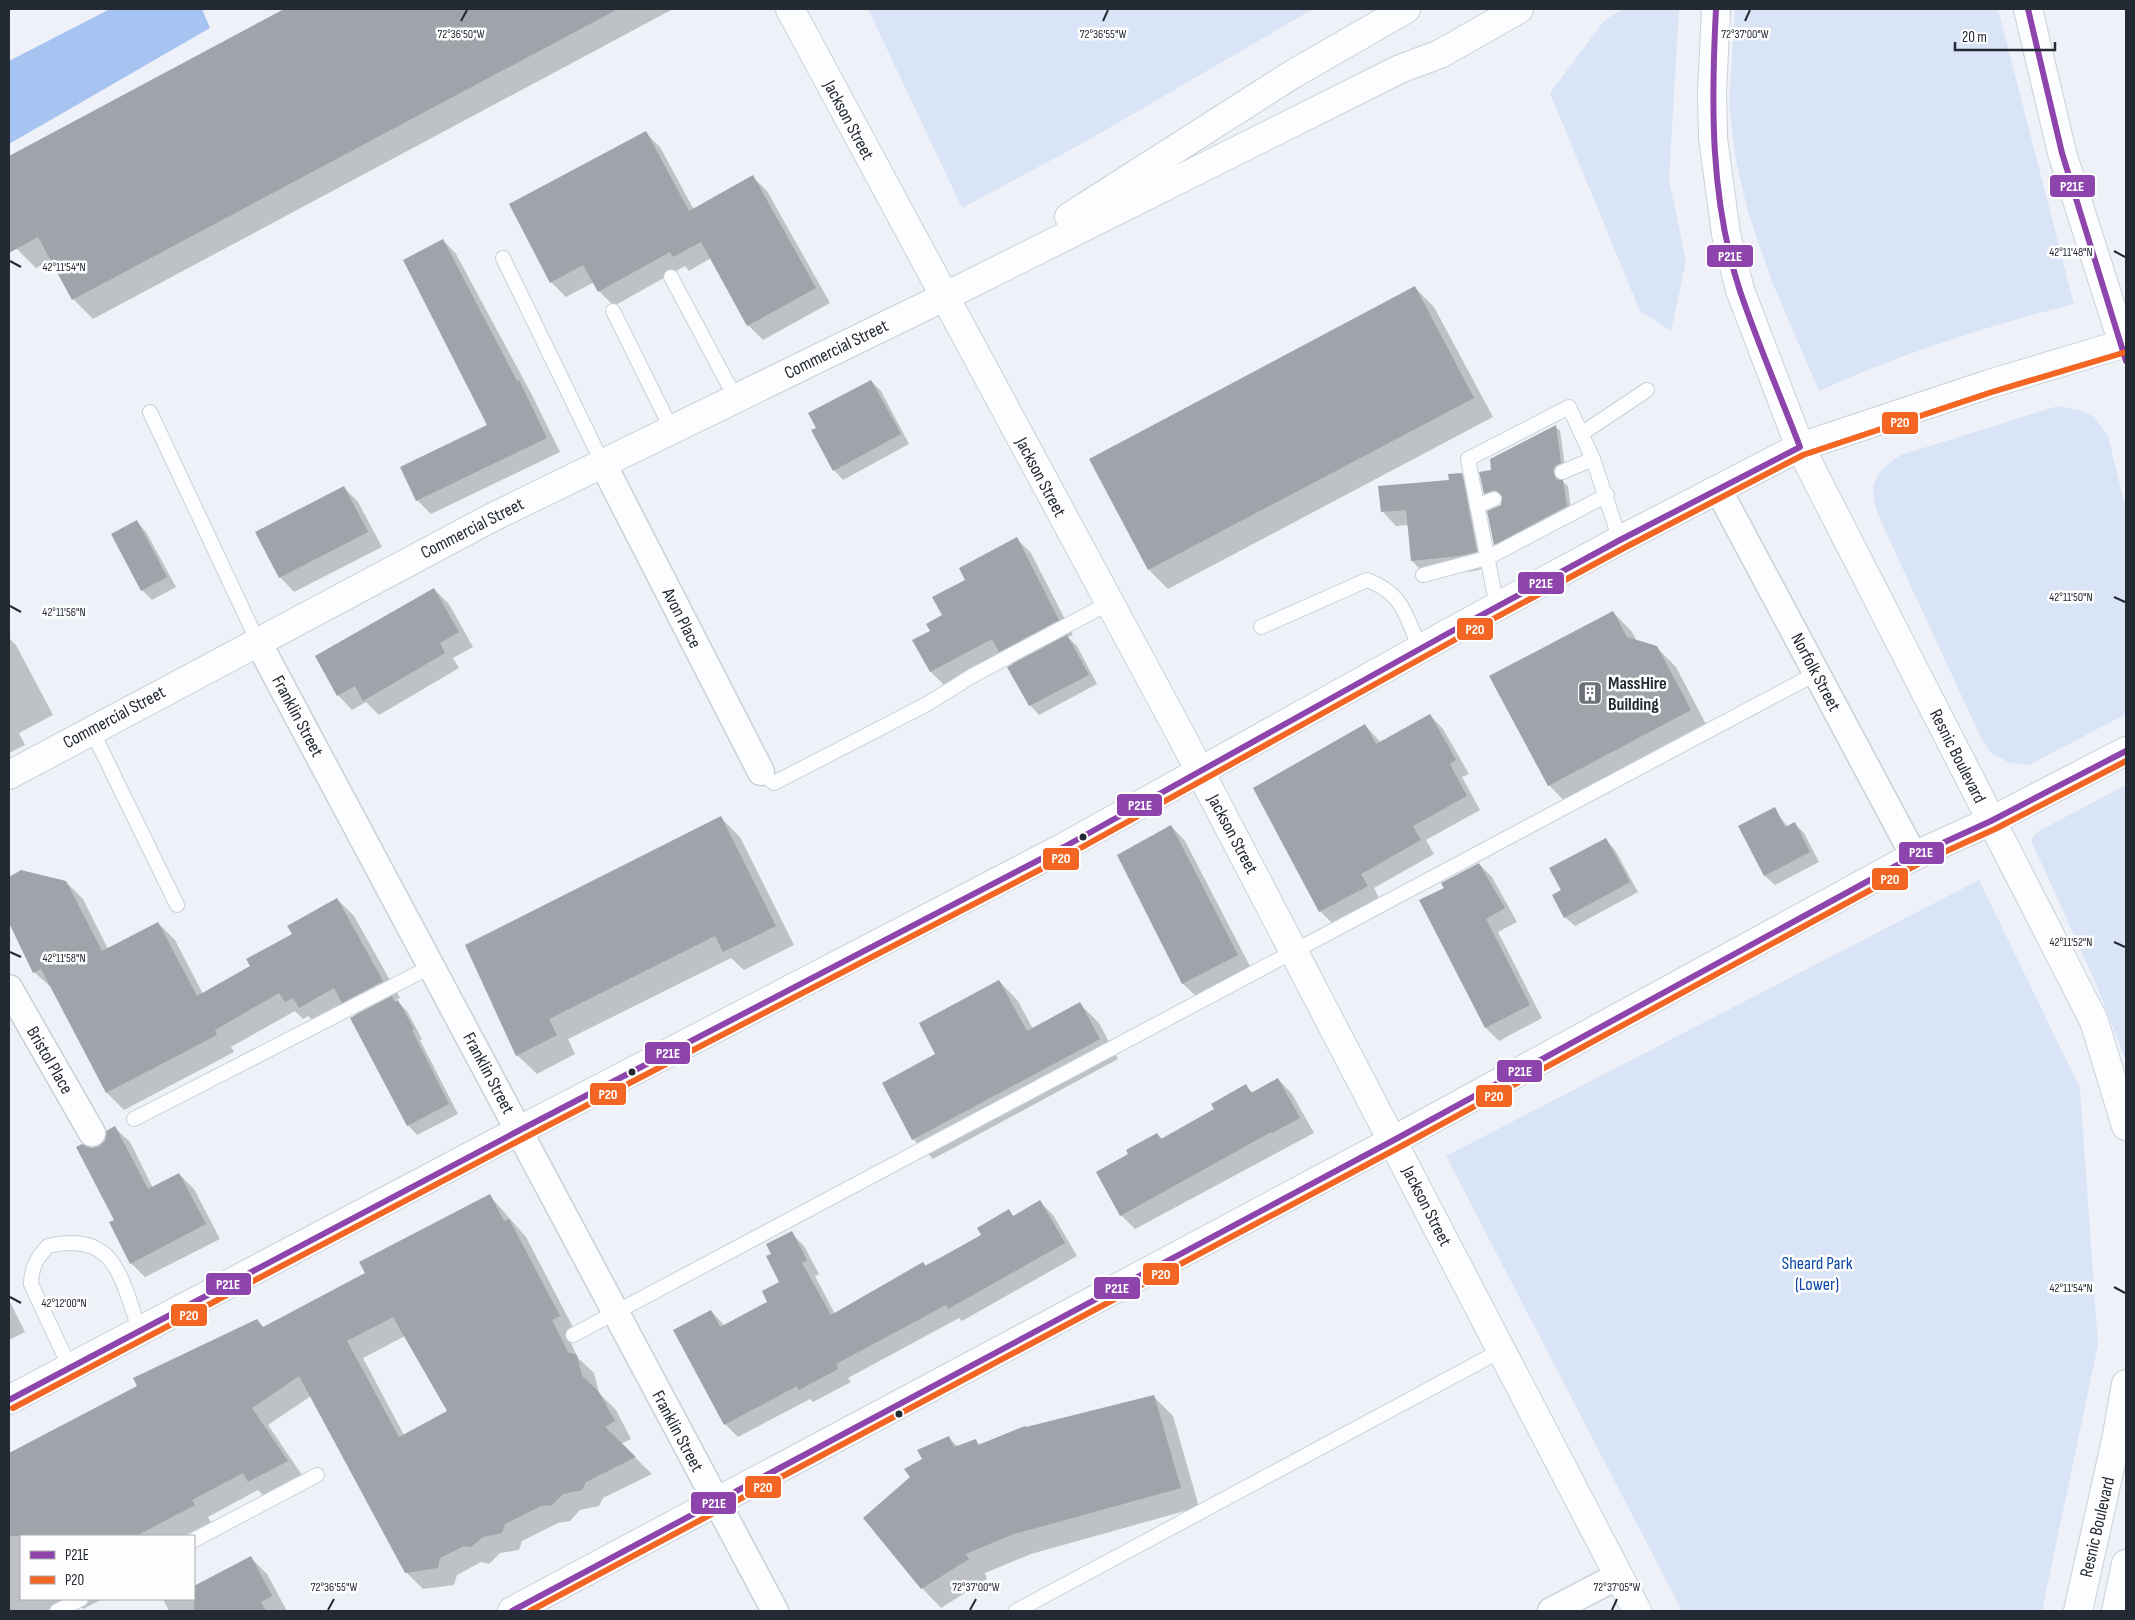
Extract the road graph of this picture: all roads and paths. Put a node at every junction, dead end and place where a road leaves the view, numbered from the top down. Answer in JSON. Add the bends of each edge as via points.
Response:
{"nodes":[{"id":1,"x":790,"y":9,"type":"edge"},
{"id":2,"x":1406,"y":9,"type":"edge"},
{"id":3,"x":1519,"y":9,"type":"edge"},
{"id":4,"x":1716,"y":9,"type":"edge"},
{"id":5,"x":2028,"y":9,"type":"edge"},
{"id":6,"x":2040,"y":9,"type":"edge"},
{"id":7,"x":2035,"y":35,"type":"junction"},
{"id":8,"x":503,"y":258,"type":"dead end"},
{"id":9,"x":671,"y":277,"type":"dead end"},
{"id":10,"x":944,"y":298,"type":"junction"},
{"id":11,"x":613,"y":311,"type":"dead end"},
{"id":12,"x":2125,"y":349,"type":"edge"},
{"id":13,"x":1647,"y":390,"type":"dead end"},
{"id":14,"x":735,"y":398,"type":"junction"},
{"id":15,"x":150,"y":412,"type":"dead end"},
{"id":16,"x":672,"y":430,"type":"junction"},
{"id":17,"x":1582,"y":434,"type":"junction"},
{"id":18,"x":1800,"y":447,"type":"junction"},
{"id":19,"x":1593,"y":460,"type":"junction"},
{"id":20,"x":603,"y":464,"type":"junction"},
{"id":21,"x":1562,"y":472,"type":"dead end"},
{"id":22,"x":1718,"y":489,"type":"junction"},
{"id":23,"x":1607,"y":495,"type":"junction"},
{"id":24,"x":1494,"y":499,"type":"dead end"},
{"id":25,"x":1477,"y":506,"type":"junction"},
{"id":26,"x":1620,"y":540,"type":"junction"},
{"id":27,"x":1487,"y":558,"type":"junction"},
{"id":28,"x":1423,"y":575,"type":"dead end"},
{"id":29,"x":1109,"y":603,"type":"junction"},
{"id":30,"x":1497,"y":607,"type":"junction"},
{"id":31,"x":1261,"y":627,"type":"dead end"},
{"id":32,"x":258,"y":642,"type":"junction"},
{"id":33,"x":1420,"y":649,"type":"junction"},
{"id":34,"x":1817,"y":673,"type":"junction"},
{"id":35,"x":91,"y":729,"type":"junction"},
{"id":36,"x":2126,"y":751,"type":"edge"},
{"id":37,"x":1200,"y":771,"type":"junction"},
{"id":38,"x":761,"y":772,"type":"joint"},
{"id":39,"x":9,"y":775,"type":"edge"},
{"id":40,"x":1991,"y":820,"type":"junction"},
{"id":41,"x":1914,"y":856,"type":"junction"},
{"id":42,"x":177,"y":905,"type":"dead end"},
{"id":43,"x":1294,"y":952,"type":"junction"},
{"id":44,"x":432,"y":966,"type":"junction"},
{"id":45,"x":9,"y":990,"type":"edge"},
{"id":46,"x":134,"y":1119,"type":"dead end"},
{"id":47,"x":2126,"y":1126,"type":"edge"},
{"id":48,"x":520,"y":1130,"type":"junction"},
{"id":49,"x":92,"y":1133,"type":"dead end"},
{"id":50,"x":1394,"y":1140,"type":"junction"},
{"id":51,"x":615,"y":1311,"type":"junction"},
{"id":52,"x":140,"y":1331,"type":"junction"},
{"id":53,"x":573,"y":1335,"type":"dead end"},
{"id":54,"x":1502,"y":1350,"type":"junction"},
{"id":55,"x":70,"y":1368,"type":"junction"},
{"id":56,"x":2126,"y":1384,"type":"edge"},
{"id":57,"x":9,"y":1400,"type":"edge"},
{"id":58,"x":317,"y":1475,"type":"dead end"},
{"id":59,"x":716,"y":1503,"type":"junction"},
{"id":60,"x":195,"y":1539,"type":"edge"},
{"id":61,"x":2126,"y":1564,"type":"edge"},
{"id":62,"x":1618,"y":1576,"type":"junction"},
{"id":63,"x":79,"y":1600,"type":"edge"},
{"id":64,"x":57,"y":1611,"type":"edge"},
{"id":65,"x":512,"y":1611,"type":"edge"},
{"id":66,"x":775,"y":1611,"type":"edge"},
{"id":67,"x":1016,"y":1611,"type":"edge"},
{"id":68,"x":1551,"y":1611,"type":"edge"},
{"id":69,"x":1637,"y":1611,"type":"edge"},
{"id":70,"x":2078,"y":1611,"type":"edge"},
{"id":71,"x":2116,"y":1611,"type":"edge"}],
"edges":[{"from":1,"to":10,"type":"main road","name":"Jackson Street"},
{"from":2,"to":10,"type":"main road","via":[[1293,74]]},
{"from":3,"to":10,"type":"main road","via":[[1440,54],[1400,69]]},
{"from":4,"to":18,"type":"main road","name":"Resnic Boulevard","via":[[1713,138],[1726,234],[1740,290]]},
{"from":5,"to":7,"type":"main road"},
{"from":6,"to":7,"type":"main road"},
{"from":7,"to":12,"type":"main road","via":[[2062,153]]},
{"from":8,"to":20,"type":"lane"},
{"from":9,"to":14,"type":"lane"},
{"from":10,"to":14,"type":"main road","name":"Commercial Street"},
{"from":10,"to":29,"type":"main road","name":"Jackson Street"},
{"from":11,"to":16,"type":"lane"},
{"from":12,"to":18,"type":"main road","via":[[1990,384]]},
{"from":13,"to":17,"type":"lane"},
{"from":14,"to":16,"type":"main road","name":"Commercial Street"},
{"from":15,"to":32,"type":"lane"},
{"from":16,"to":20,"type":"main road","name":"Commercial Street"},
{"from":17,"to":19,"type":"lane"},
{"from":17,"to":25,"type":"lane","via":[[1569,407],[1468,459]]},
{"from":18,"to":22,"type":"main road"},
{"from":18,"to":40,"type":"main road","name":"Resnic Boulevard"},
{"from":19,"to":21,"type":"lane"},
{"from":19,"to":23,"type":"lane"},
{"from":20,"to":32,"type":"main road","name":"Commercial Street","via":[[493,516]]},
{"from":20,"to":38,"type":"street","name":"Avon Place"},
{"from":22,"to":26,"type":"main road"},
{"from":22,"to":34,"type":"street","name":"Norfolk Street"},
{"from":23,"to":26,"type":"lane"},
{"from":23,"to":27,"type":"lane"},
{"from":24,"to":25,"type":"lane"},
{"from":25,"to":27,"type":"lane"},
{"from":26,"to":30,"type":"main road"},
{"from":27,"to":28,"type":"lane"},
{"from":27,"to":30,"type":"lane"},
{"from":29,"to":37,"type":"main road","name":"Jackson Street"},
{"from":29,"to":38,"type":"lane","via":[[774,783]]},
{"from":30,"to":33,"type":"main road"},
{"from":31,"to":33,"type":"lane","via":[[1367,580],[1384,586],[1401,604]]},
{"from":32,"to":35,"type":"main road","name":"Commercial Street"},
{"from":32,"to":44,"type":"street","name":"Franklin Street"},
{"from":33,"to":37,"type":"main road"},
{"from":34,"to":41,"type":"street","name":"Norfolk Street"},
{"from":34,"to":43,"type":"lane"},
{"from":35,"to":39,"type":"main road","name":"Commercial Street"},
{"from":35,"to":42,"type":"lane"},
{"from":36,"to":40,"type":"main road"},
{"from":37,"to":43,"type":"main road","name":"Jackson Street"},
{"from":37,"to":48,"type":"main road","via":[[1064,847]]},
{"from":40,"to":41,"type":"main road"},
{"from":40,"to":47,"type":"main road","name":"Resnic Boulevard","via":[[2094,1021]]},
{"from":41,"to":50,"type":"main road"},
{"from":43,"to":50,"type":"main road","name":"Jackson Street"},
{"from":43,"to":51,"type":"lane"},
{"from":44,"to":46,"type":"lane"},
{"from":44,"to":48,"type":"street","name":"Franklin Street"},
{"from":45,"to":49,"type":"street","name":"Bristol Place"},
{"from":48,"to":51,"type":"street","name":"Franklin Street"},
{"from":48,"to":52,"type":"main road"},
{"from":50,"to":54,"type":"main road","name":"Jackson Street"},
{"from":50,"to":59,"type":"main road"},
{"from":51,"to":53,"type":"lane"},
{"from":51,"to":59,"type":"street","name":"Franklin Street"},
{"from":52,"to":55,"type":"main road"},
{"from":52,"to":55,"type":"lane","via":[[111,1260],[91,1245],[78,1242],[48,1246],[31,1273],[31,1284]]},
{"from":54,"to":62,"type":"main road","name":"Jackson Street"},
{"from":54,"to":67,"type":"lane"},
{"from":55,"to":57,"type":"main road"},
{"from":56,"to":70,"type":"main road","name":"Resnic Boulevard"},
{"from":58,"to":60,"type":"lane"},
{"from":59,"to":65,"type":"main road"},
{"from":59,"to":66,"type":"street","name":"Franklin Street"},
{"from":61,"to":71,"type":"main road","name":"Resnic Boulevard"},
{"from":62,"to":68,"type":"street"},
{"from":62,"to":69,"type":"main road","name":"Jackson Street"},
{"from":63,"to":64,"type":"lane"}]}
